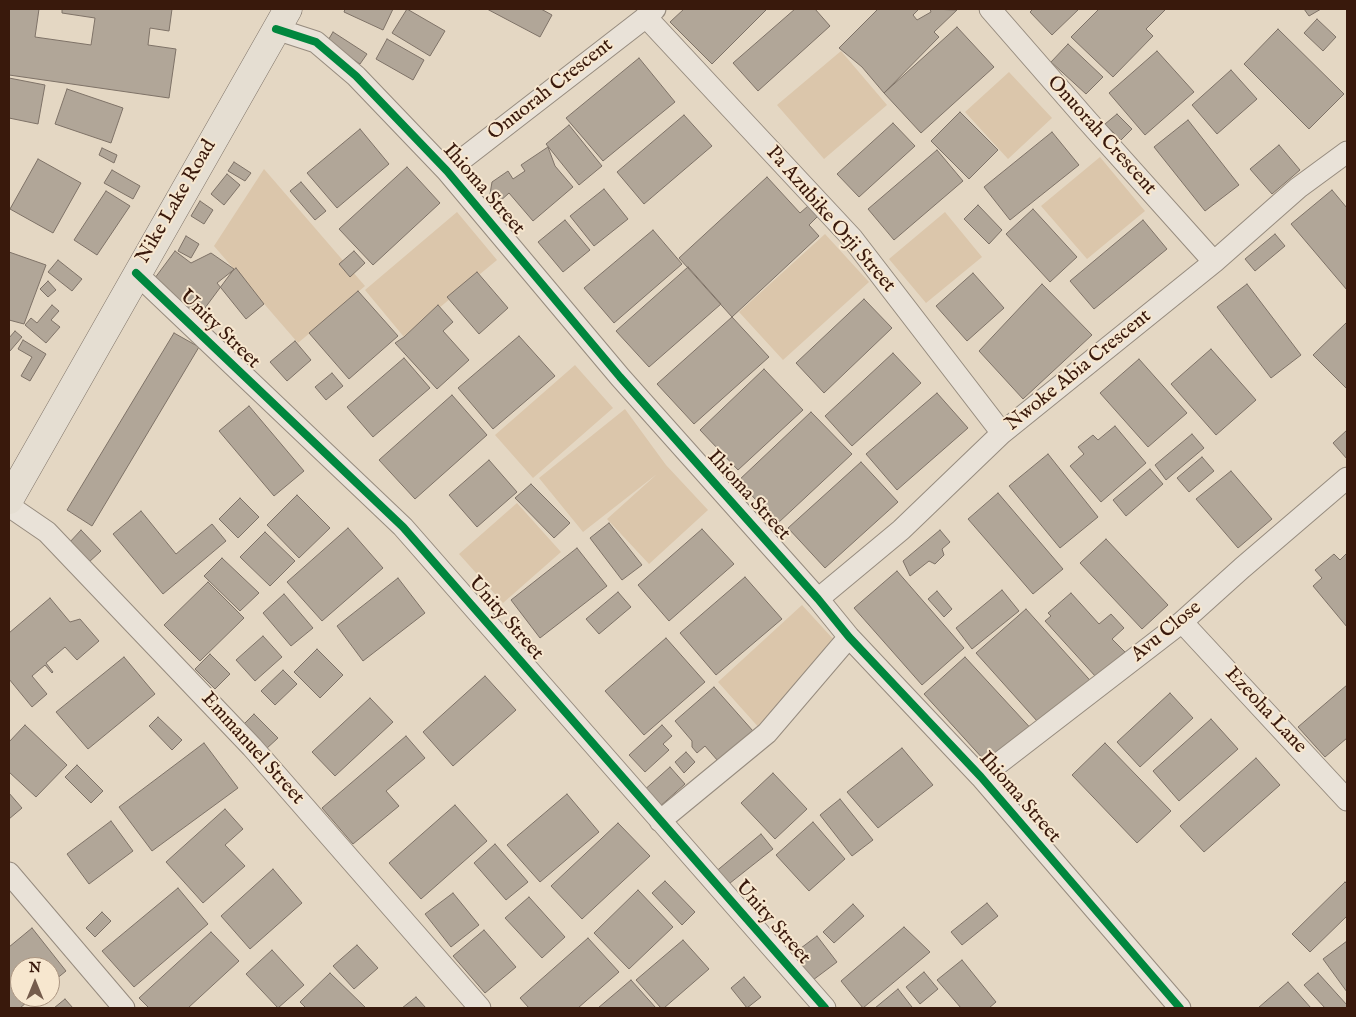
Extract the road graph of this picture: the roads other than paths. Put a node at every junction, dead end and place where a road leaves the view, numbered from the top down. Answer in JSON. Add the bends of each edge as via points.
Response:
{"nodes":[{"id":1,"x":990,"y":9,"type":"edge"},
{"id":2,"x":650,"y":12,"type":"edge"},
{"id":3,"x":282,"y":19,"type":"edge"},
{"id":4,"x":1347,"y":152,"type":"edge"},
{"id":5,"x":447,"y":171,"type":"junction"},
{"id":6,"x":1214,"y":262,"type":"junction"},
{"id":7,"x":136,"y":274,"type":"junction"},
{"id":8,"x":1002,"y":433,"type":"junction"},
{"id":9,"x":1347,"y":478,"type":"edge"},
{"id":10,"x":9,"y":500,"type":"edge"},
{"id":11,"x":9,"y":506,"type":"edge"},
{"id":12,"x":818,"y":599,"type":"junction"},
{"id":13,"x":1182,"y":622,"type":"junction"},
{"id":14,"x":849,"y":637,"type":"junction"},
{"id":15,"x":981,"y":777,"type":"junction"},
{"id":16,"x":1347,"y":800,"type":"edge"},
{"id":17,"x":660,"y":821,"type":"junction"},
{"id":18,"x":9,"y":874,"type":"edge"},
{"id":19,"x":124,"y":1008,"type":"edge"},
{"id":20,"x":480,"y":1008,"type":"edge"},
{"id":21,"x":825,"y":1008,"type":"edge"},
{"id":22,"x":1180,"y":1008,"type":"edge"}],
"edges":[{"from":1,"to":6,"type":"street","name":"Onuorah Crescent"},
{"from":2,"to":5,"type":"street","name":"Onuorah Crescent"},
{"from":2,"to":8,"type":"street","name":"Pa Azubike Orji Street","via":[[852,238]]},
{"from":3,"to":5,"type":"street","name":"Ihioma Street","via":[[316,42],[356,76]]},
{"from":3,"to":7,"type":"main road","name":"Nike Lake Road"},
{"from":4,"to":6,"type":"street","name":"Nwoke Abia Crescent","via":[[1298,188]]},
{"from":5,"to":12,"type":"street","name":"Ihioma Street","via":[[620,377]]},
{"from":6,"to":8,"type":"street","name":"Nwoke Abia Crescent"},
{"from":7,"to":10,"type":"main road","name":"Nike Lake Road"},
{"from":7,"to":17,"type":"street","name":"Unity Street","via":[[403,527]]},
{"from":8,"to":12,"type":"street","name":"Nwoke Abia Crescent","via":[[901,530]]},
{"from":9,"to":13,"type":"street","name":"Avu Close"},
{"from":11,"to":20,"type":"street","name":"Emmanuel Street","via":[[47,532],[252,747]]},
{"from":12,"to":14,"type":"street","name":"Ihioma Street"},
{"from":13,"to":15,"type":"street","name":"Avu Close"},
{"from":13,"to":16,"type":"street","name":"Ezeoha Lane"},
{"from":14,"to":15,"type":"street","name":"Ihioma Street"},
{"from":14,"to":17,"type":"street","via":[[767,733]]},
{"from":15,"to":22,"type":"street","name":"Ihioma Street"},
{"from":17,"to":21,"type":"street","name":"Unity Street"},
{"from":18,"to":19,"type":"street"}]}
